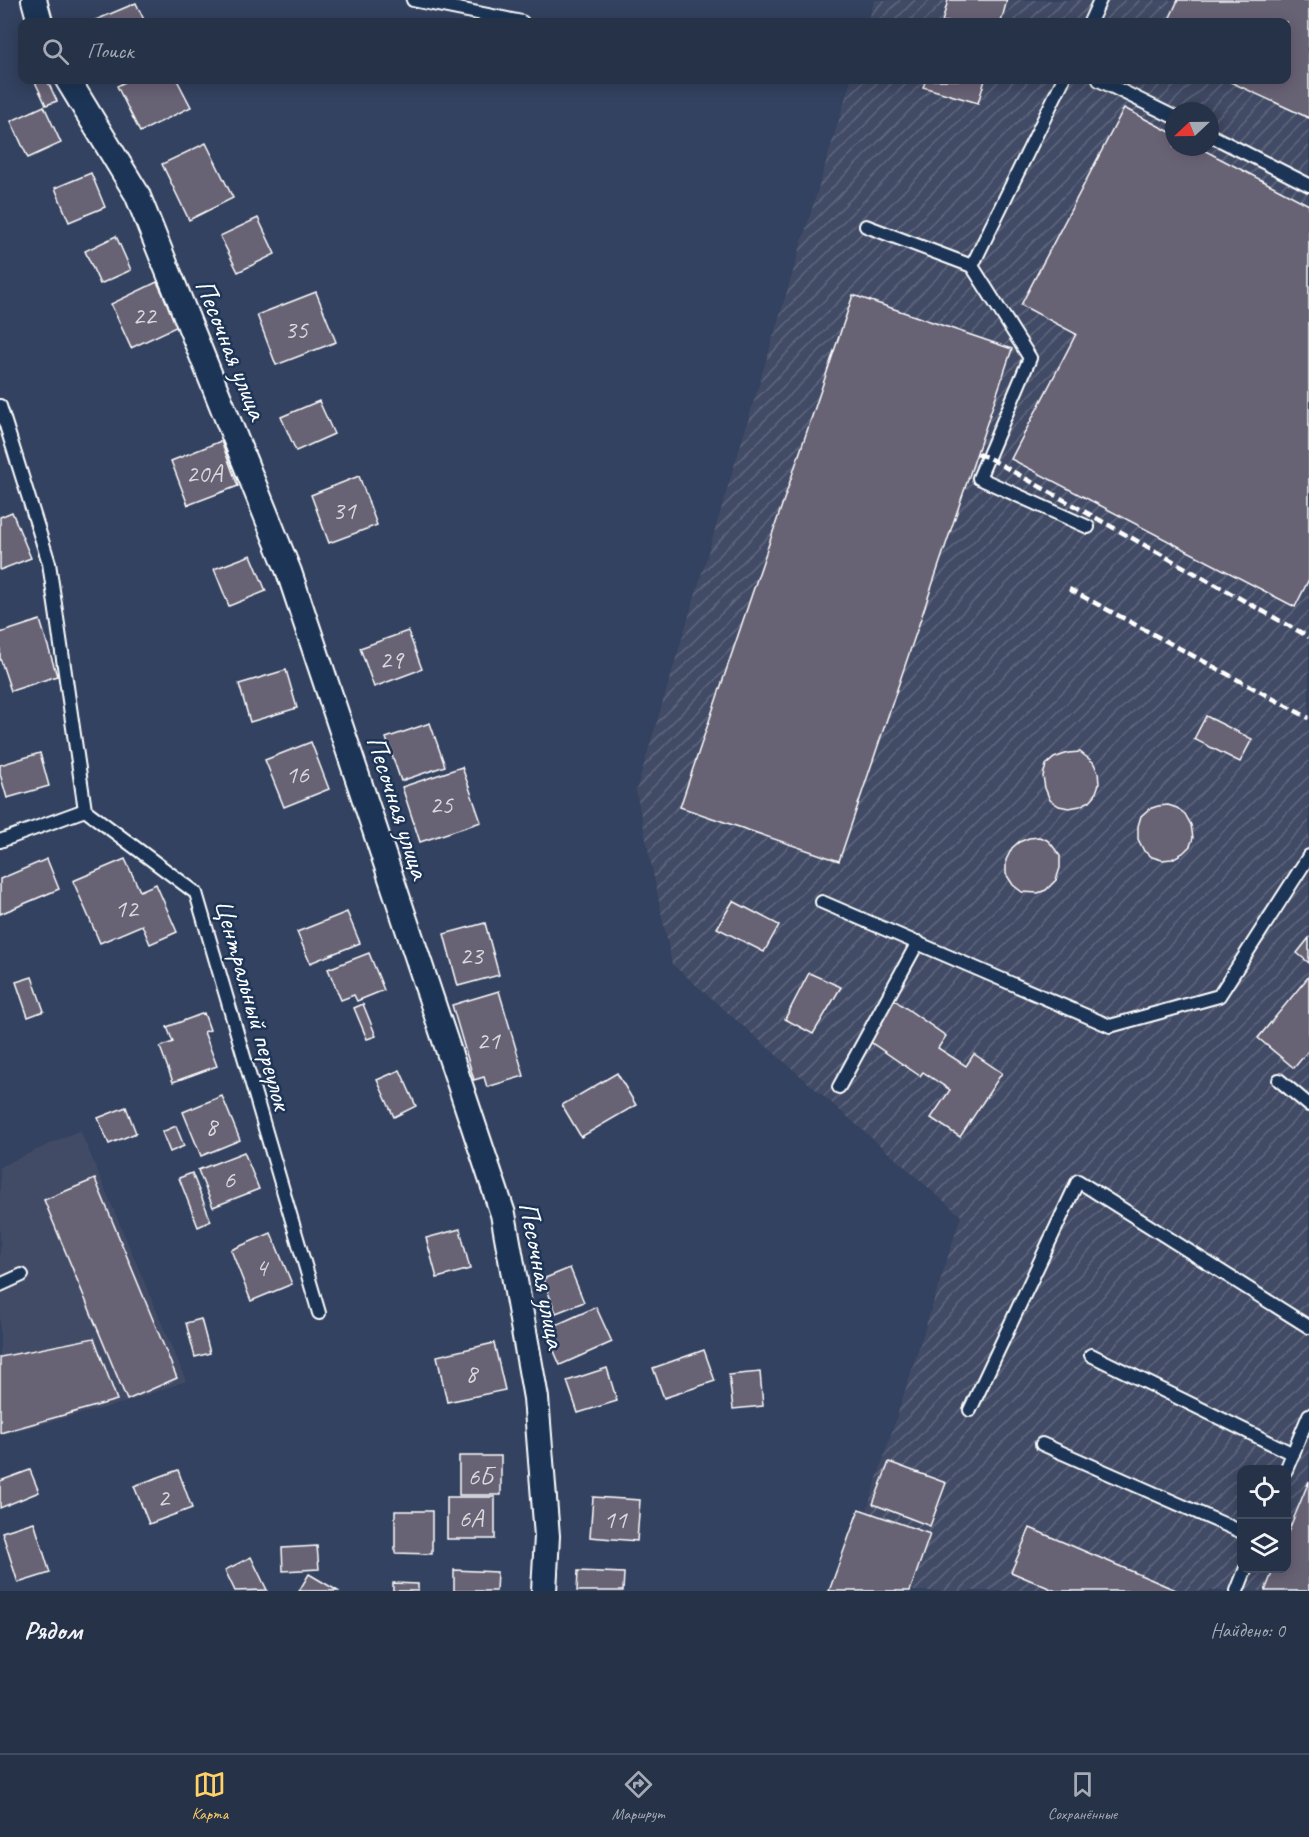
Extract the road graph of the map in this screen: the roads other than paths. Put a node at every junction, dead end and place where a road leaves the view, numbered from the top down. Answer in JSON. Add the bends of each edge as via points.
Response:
{"nodes":[{"id":1,"x":34,"y":0,"type":"edge"},
{"id":2,"x":413,"y":0,"type":"edge"},
{"id":3,"x":1100,"y":0,"type":"edge"},
{"id":4,"x":39,"y":18,"type":"edge"},
{"id":5,"x":502,"y":18,"type":"edge"},
{"id":6,"x":1092,"y":18,"type":"edge"},
{"id":7,"x":70,"y":84,"type":"edge"},
{"id":8,"x":1061,"y":84,"type":"edge"},
{"id":9,"x":1107,"y":84,"type":"edge"},
{"id":10,"x":1165,"y":113,"type":"edge"},
{"id":11,"x":1219,"y":140,"type":"edge"},
{"id":12,"x":1309,"y":185,"type":"edge"},
{"id":13,"x":866,"y":226,"type":"dead end"},
{"id":14,"x":972,"y":266,"type":"junction"},
{"id":15,"x":0,"y":406,"type":"edge"},
{"id":16,"x":1088,"y":527,"type":"dead end"},
{"id":17,"x":85,"y":810,"type":"junction"},
{"id":18,"x":0,"y":841,"type":"edge"},
{"id":19,"x":1309,"y":856,"type":"edge"},
{"id":20,"x":822,"y":902,"type":"dead end"},
{"id":21,"x":918,"y":942,"type":"junction"},
{"id":22,"x":1279,"y":1080,"type":"dead end"},
{"id":23,"x":839,"y":1087,"type":"dead end"},
{"id":24,"x":1309,"y":1105,"type":"edge"},
{"id":25,"x":22,"y":1275,"type":"dead end"},
{"id":26,"x":0,"y":1285,"type":"edge"},
{"id":27,"x":319,"y":1313,"type":"dead end"},
{"id":28,"x":1309,"y":1327,"type":"edge"},
{"id":29,"x":1091,"y":1355,"type":"dead end"},
{"id":30,"x":970,"y":1410,"type":"dead end"},
{"id":31,"x":1309,"y":1415,"type":"edge"},
{"id":32,"x":1042,"y":1444,"type":"dead end"},
{"id":33,"x":1293,"y":1454,"type":"junction"},
{"id":34,"x":1289,"y":1465,"type":"edge"},
{"id":35,"x":1237,"y":1530,"type":"edge"},
{"id":36,"x":1244,"y":1573,"type":"edge"},
{"id":37,"x":544,"y":1591,"type":"edge"},
{"id":38,"x":1237,"y":1591,"type":"edge"}],
"edges":[{"from":1,"to":4,"type":"street"},
{"from":2,"to":5,"type":"lane"},
{"from":3,"to":6,"type":"lane"},
{"from":7,"to":37,"type":"street","name":"Песочная улица","via":[[137,194],[289,572],[503,1214],[536,1398],[547,1536]]},
{"from":8,"to":14,"type":"lane"},
{"from":9,"to":10,"type":"lane"},
{"from":11,"to":12,"type":"lane"},
{"from":13,"to":14,"type":"lane"},
{"from":14,"to":16,"type":"lane","via":[[1030,358],[979,478]]},
{"from":15,"to":17,"type":"lane","via":[[49,563]]},
{"from":17,"to":18,"type":"lane"},
{"from":17,"to":27,"type":"lane","name":"Центральный переулок","via":[[196,893]]},
{"from":19,"to":21,"type":"lane","via":[[1219,996],[1110,1026]]},
{"from":20,"to":21,"type":"lane"},
{"from":21,"to":23,"type":"lane"},
{"from":22,"to":24,"type":"lane"},
{"from":25,"to":26,"type":"lane"},
{"from":28,"to":30,"type":"lane","via":[[1078,1181]]},
{"from":29,"to":33,"type":"lane"},
{"from":31,"to":33,"type":"lane"},
{"from":32,"to":35,"type":"lane"},
{"from":33,"to":34,"type":"lane"},
{"from":36,"to":38,"type":"lane"}]}
